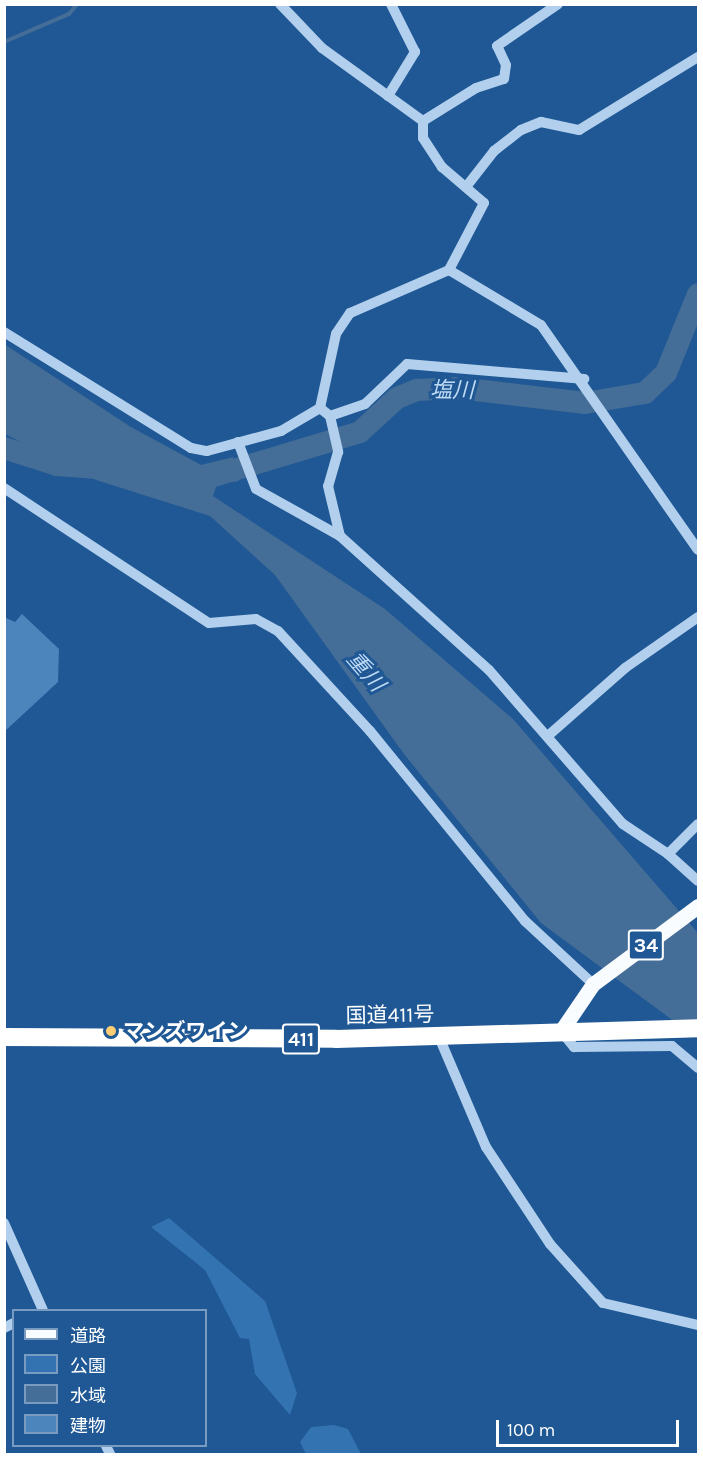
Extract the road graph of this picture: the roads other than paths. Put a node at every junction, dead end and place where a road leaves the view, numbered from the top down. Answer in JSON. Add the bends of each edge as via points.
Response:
{"nodes":[{"id":1,"x":280,"y":4,"type":"edge"},
{"id":2,"x":391,"y":4,"type":"edge"},
{"id":3,"x":558,"y":4,"type":"edge"},
{"id":4,"x":699,"y":57,"type":"edge"},
{"id":5,"x":388,"y":96,"type":"junction"},
{"id":6,"x":423,"y":121,"type":"junction"},
{"id":7,"x":466,"y":187,"type":"junction"},
{"id":8,"x":448,"y":270,"type":"junction"},
{"id":9,"x":4,"y":332,"type":"edge"},
{"id":10,"x":584,"y":379,"type":"junction"},
{"id":11,"x":320,"y":408,"type":"junction"},
{"id":12,"x":330,"y":416,"type":"junction"},
{"id":13,"x":238,"y":442,"type":"junction"},
{"id":14,"x":4,"y":488,"type":"edge"},
{"id":15,"x":695,"y":532,"type":"edge"},
{"id":16,"x":340,"y":536,"type":"junction"},
{"id":17,"x":699,"y":550,"type":"edge"},
{"id":18,"x":699,"y":617,"type":"edge"},
{"id":19,"x":550,"y":734,"type":"junction"},
{"id":20,"x":699,"y":824,"type":"edge"},
{"id":21,"x":668,"y":854,"type":"junction"},
{"id":22,"x":699,"y":881,"type":"edge"},
{"id":23,"x":699,"y":906,"type":"edge"},
{"id":24,"x":593,"y":984,"type":"junction"},
{"id":25,"x":699,"y":1028,"type":"edge"},
{"id":26,"x":561,"y":1031,"type":"junction"},
{"id":27,"x":4,"y":1037,"type":"edge"},
{"id":28,"x":438,"y":1037,"type":"junction"},
{"id":29,"x":699,"y":1068,"type":"edge"},
{"id":30,"x":4,"y":1223,"type":"edge"},
{"id":31,"x":40,"y":1309,"type":"edge"},
{"id":32,"x":699,"y":1325,"type":"edge"}],
"edges":[{"from":1,"to":5,"type":"street","via":[[322,48]]},
{"from":2,"to":5,"type":"street","via":[[415,52]]},
{"from":3,"to":6,"type":"street","via":[[497,46],[504,79],[476,88]]},
{"from":4,"to":7,"type":"street","via":[[579,130],[541,122],[521,130],[494,151]]},
{"from":5,"to":6,"type":"street"},
{"from":6,"to":7,"type":"street","via":[[423,138],[442,166]]},
{"from":7,"to":8,"type":"street","via":[[484,203]]},
{"from":8,"to":10,"type":"street","via":[[541,325]]},
{"from":8,"to":11,"type":"street","via":[[342,320],[320,389]]},
{"from":9,"to":13,"type":"street","via":[[191,448],[207,451]]},
{"from":10,"to":12,"type":"street","via":[[426,361],[407,364],[365,404]]},
{"from":10,"to":15,"type":"street","via":[[602,412]]},
{"from":11,"to":12,"type":"street"},
{"from":11,"to":13,"type":"street","via":[[281,430]]},
{"from":12,"to":16,"type":"street","via":[[338,452],[328,486]]},
{"from":13,"to":16,"type":"street","via":[[247,475],[256,489]]},
{"from":14,"to":24,"type":"street","via":[[209,623],[256,619],[278,631],[370,731],[519,914]]},
{"from":15,"to":17,"type":"street"},
{"from":16,"to":19,"type":"street","via":[[489,670]]},
{"from":18,"to":19,"type":"street","via":[[625,668]]},
{"from":19,"to":21,"type":"street","via":[[623,824]]},
{"from":20,"to":21,"type":"street"},
{"from":21,"to":22,"type":"street"},
{"from":23,"to":24,"type":"main road","number":"34"},
{"from":24,"to":26,"type":"main road","number":"34"},
{"from":25,"to":26,"type":"highway","name":"国道411号","number":"411"},
{"from":26,"to":28,"type":"highway","name":"国道411号","number":"411"},
{"from":26,"to":29,"type":"street","via":[[574,1047],[672,1046]]},
{"from":27,"to":28,"type":"highway","name":"国道411号","number":"411"},
{"from":28,"to":32,"type":"street","via":[[486,1147],[550,1244],[603,1304]]},
{"from":30,"to":31,"type":"street"}]}
